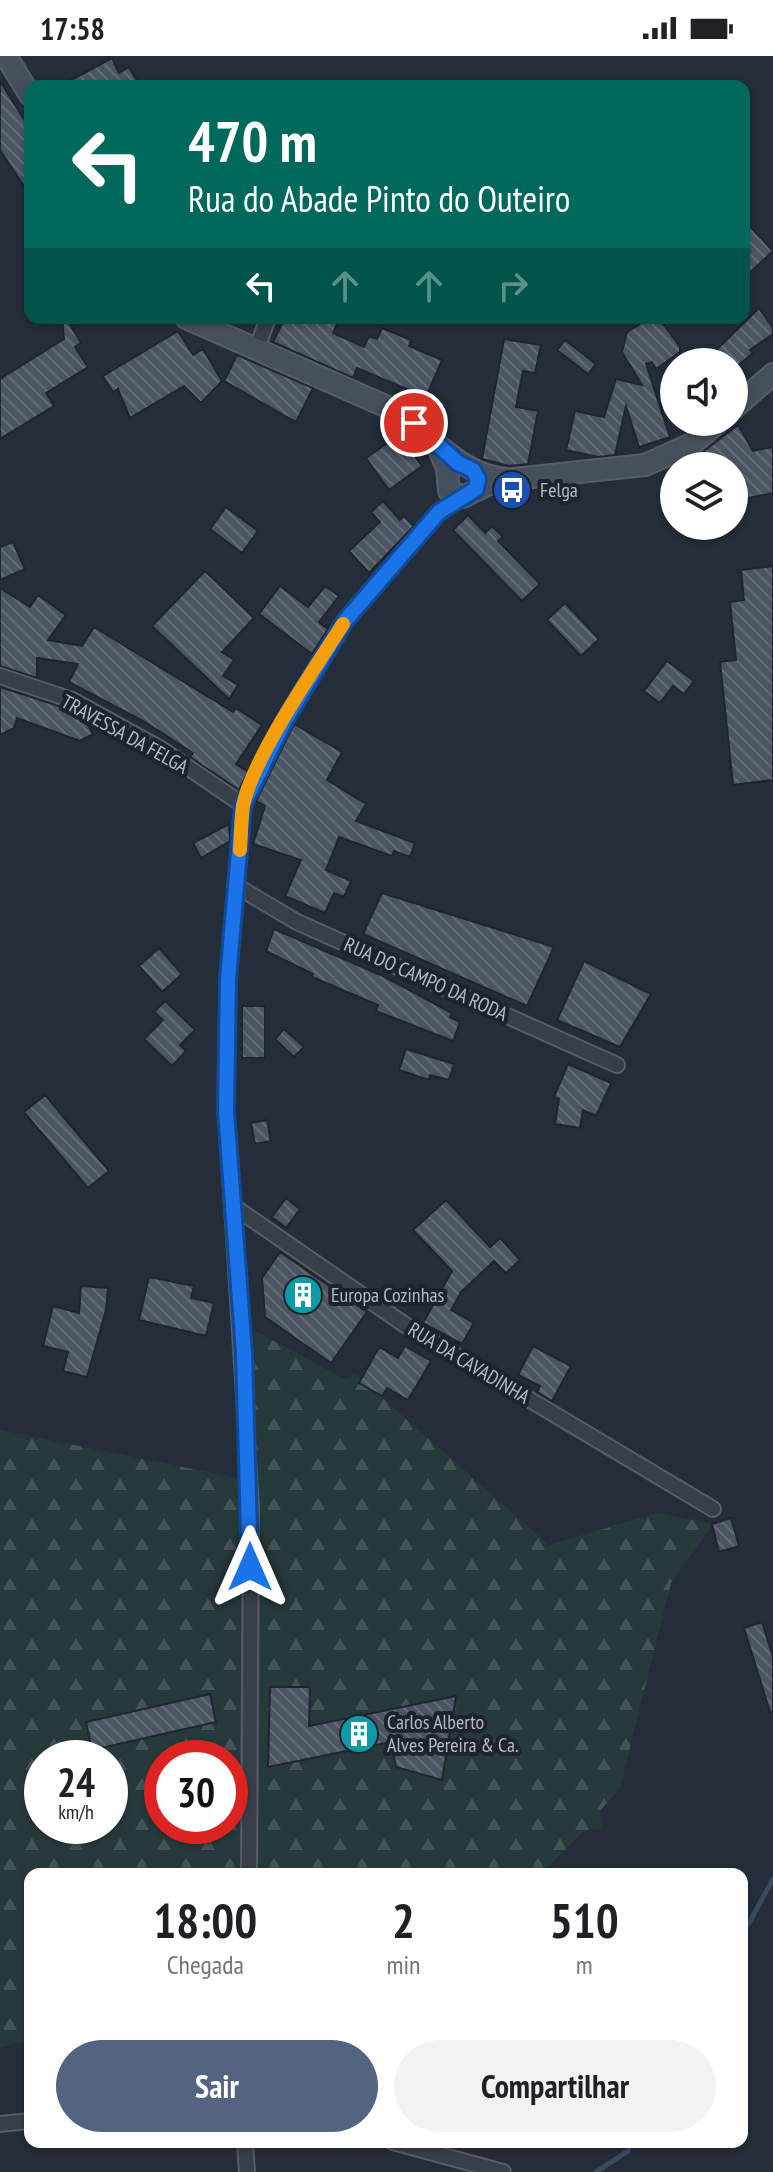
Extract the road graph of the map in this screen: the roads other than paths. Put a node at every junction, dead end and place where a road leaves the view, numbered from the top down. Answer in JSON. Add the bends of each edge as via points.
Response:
{"nodes":[{"id":1,"x":6,"y":56,"type":"edge"},
{"id":2,"x":24,"y":85,"type":"edge"},
{"id":3,"x":200,"y":324,"type":"edge"},
{"id":4,"x":266,"y":324,"type":"edge"},
{"id":5,"x":257,"y":348,"type":"junction"},
{"id":6,"x":773,"y":374,"type":"edge"},
{"id":7,"x":748,"y":396,"type":"edge"},
{"id":8,"x":701,"y":436,"type":"edge"},
{"id":9,"x":462,"y":481,"type":"junction"},
{"id":10,"x":0,"y":676,"type":"edge"},
{"id":11,"x":243,"y":805,"type":"junction"},
{"id":12,"x":238,"y":887,"type":"junction"},
{"id":13,"x":617,"y":1065,"type":"dead end"},
{"id":14,"x":233,"y":1206,"type":"junction"},
{"id":15,"x":713,"y":1509,"type":"dead end"},
{"id":16,"x":249,"y":1868,"type":"edge"},
{"id":17,"x":24,"y":2122,"type":"edge"},
{"id":18,"x":0,"y":2124,"type":"edge"},
{"id":19,"x":245,"y":2148,"type":"edge"},
{"id":20,"x":415,"y":2148,"type":"edge"},
{"id":21,"x":247,"y":2172,"type":"edge"},
{"id":22,"x":503,"y":2172,"type":"edge"}],
"edges":[{"from":1,"to":2,"type":"street"},
{"from":3,"to":5,"type":"street"},
{"from":4,"to":5,"type":"street"},
{"from":5,"to":9,"type":"street","via":[[392,409],[430,438]]},
{"from":6,"to":7,"type":"street"},
{"from":8,"to":9,"type":"street","via":[[645,465]]},
{"from":9,"to":11,"type":"street","via":[[345,621],[277,733]]},
{"from":10,"to":11,"type":"street","name":"TRAVESSA DA FELGA","via":[[72,700],[161,749]]},
{"from":11,"to":12,"type":"street"},
{"from":12,"to":13,"type":"street","name":"RUA DO CAMPO DA RODA","via":[[297,922]]},
{"from":12,"to":14,"type":"street","via":[[228,979],[226,1097]]},
{"from":14,"to":15,"type":"street","name":"RUA DA CAVADINHA","via":[[408,1327]]},
{"from":14,"to":16,"type":"street","via":[[251,1506]]},
{"from":17,"to":18,"type":"street"},
{"from":19,"to":21,"type":"street"},
{"from":20,"to":22,"type":"street"}]}
